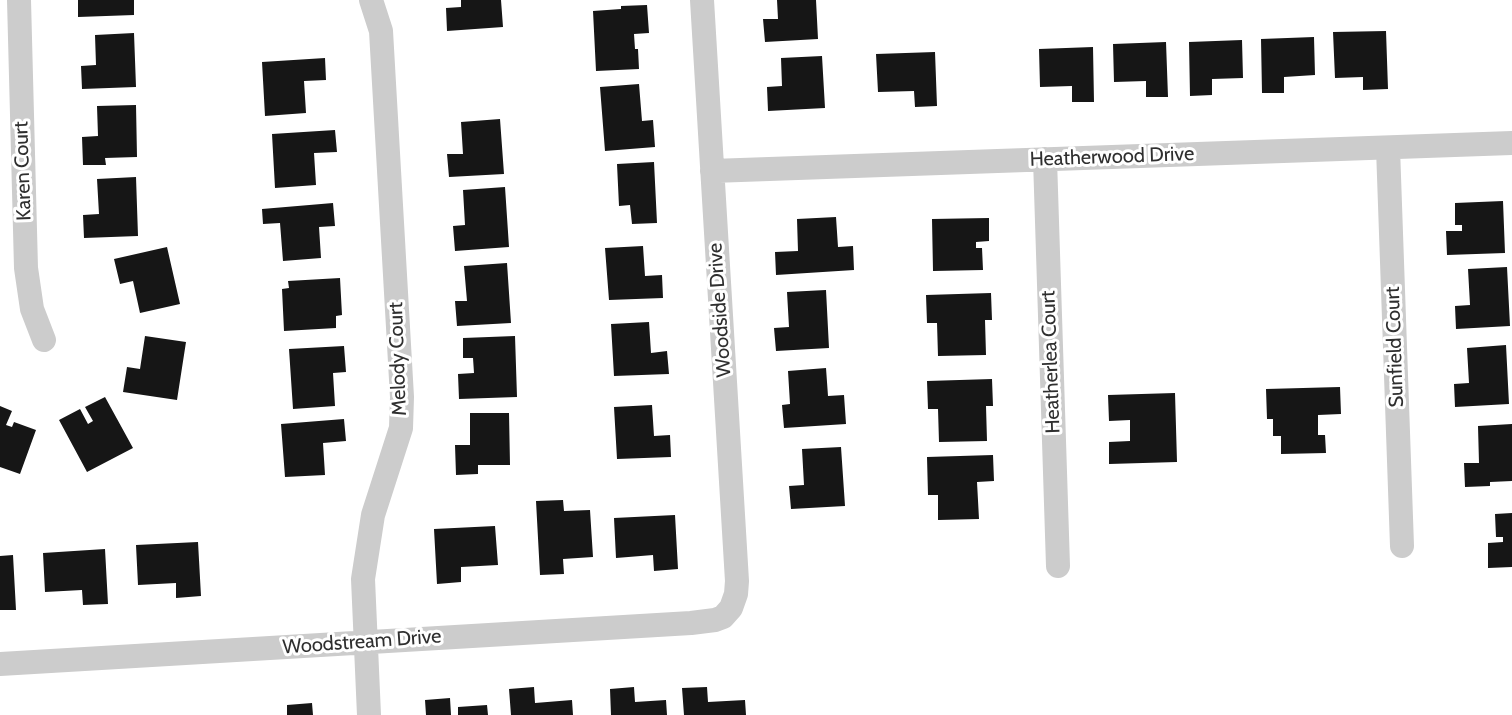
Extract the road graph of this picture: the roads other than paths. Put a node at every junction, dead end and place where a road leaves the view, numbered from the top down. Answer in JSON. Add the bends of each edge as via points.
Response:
{"nodes":[{"id":1,"x":19,"y":0,"type":"edge"},
{"id":2,"x":371,"y":0,"type":"edge"},
{"id":3,"x":702,"y":0,"type":"edge"},
{"id":4,"x":1512,"y":143,"type":"edge"},
{"id":5,"x":1388,"y":148,"type":"junction"},
{"id":6,"x":1045,"y":159,"type":"junction"},
{"id":7,"x":712,"y":171,"type":"junction"},
{"id":8,"x":44,"y":340,"type":"dead end"},
{"id":9,"x":1402,"y":546,"type":"dead end"},
{"id":10,"x":1058,"y":566,"type":"dead end"},
{"id":11,"x":723,"y":617,"type":"joint"},
{"id":12,"x":366,"y":642,"type":"junction"},
{"id":13,"x":0,"y":664,"type":"edge"},
{"id":14,"x":369,"y":715,"type":"edge"}],
"edges":[{"from":1,"to":8,"type":"street","name":"Karen Court","via":[[26,268],[32,309]]},
{"from":2,"to":12,"type":"street","name":"Melody Court","via":[[381,31],[402,397],[401,428],[366,546]]},
{"from":3,"to":7,"type":"street","name":"Woodside Drive"},
{"from":4,"to":5,"type":"street","name":"Heatherwood Drive"},
{"from":5,"to":6,"type":"street","name":"Heatherwood Drive"},
{"from":5,"to":9,"type":"street","name":"Sunfield Court"},
{"from":6,"to":7,"type":"street","name":"Heatherwood Drive"},
{"from":6,"to":10,"type":"street","name":"Heatherlea Court"},
{"from":7,"to":11,"type":"street","name":"Woodside Drive","via":[[737,581],[731,608]]},
{"from":11,"to":12,"type":"street","name":"Woodstream Drive","via":[[691,623]]},
{"from":12,"to":13,"type":"street","name":"Woodstream Drive"},
{"from":12,"to":14,"type":"street","name":"Melody Court"}]}
